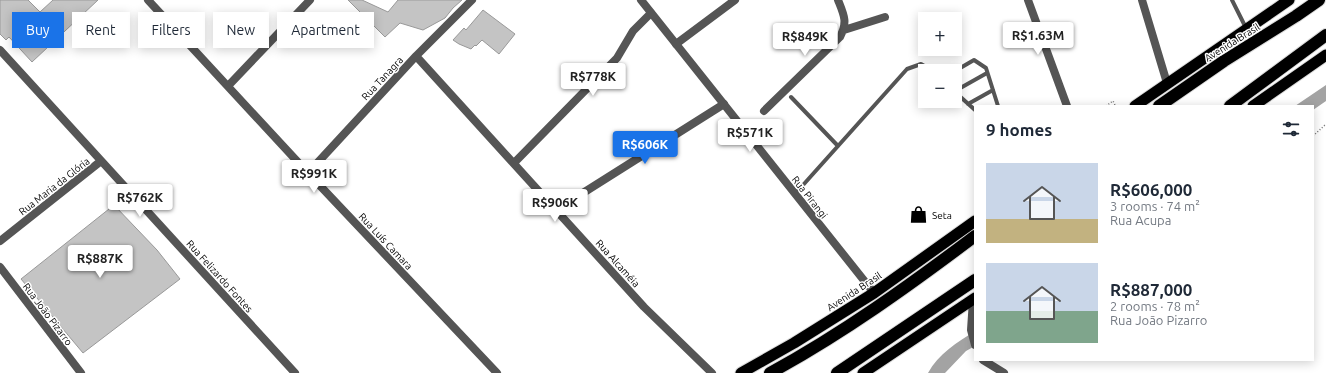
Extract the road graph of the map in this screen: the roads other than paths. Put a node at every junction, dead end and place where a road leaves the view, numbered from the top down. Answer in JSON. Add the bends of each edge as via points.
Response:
{"nodes":[{"id":1,"x":148,"y":0,"type":"edge"},
{"id":2,"x":310,"y":0,"type":"edge"},
{"id":3,"x":472,"y":0,"type":"edge"},
{"id":4,"x":641,"y":0,"type":"edge"},
{"id":5,"x":735,"y":0,"type":"edge"},
{"id":6,"x":838,"y":0,"type":"edge"},
{"id":7,"x":1028,"y":0,"type":"edge"},
{"id":8,"x":1142,"y":0,"type":"edge"},
{"id":9,"x":1232,"y":0,"type":"edge"},
{"id":10,"x":1289,"y":0,"type":"edge"},
{"id":11,"x":1319,"y":0,"type":"edge"},
{"id":12,"x":651,"y":13,"type":"junction"},
{"id":13,"x":885,"y":16,"type":"dead end"},
{"id":14,"x":1246,"y":28,"type":"junction"},
{"id":15,"x":844,"y":30,"type":"junction"},
{"id":16,"x":1326,"y":35,"type":"edge"},
{"id":17,"x":676,"y":44,"type":"junction"},
{"id":18,"x":0,"y":50,"type":"edge"},
{"id":19,"x":1326,"y":55,"type":"edge"},
{"id":20,"x":416,"y":56,"type":"junction"},
{"id":21,"x":918,"y":65,"type":"edge"},
{"id":22,"x":962,"y":67,"type":"edge"},
{"id":23,"x":987,"y":73,"type":"junction"},
{"id":24,"x":1167,"y":83,"type":"junction"},
{"id":25,"x":228,"y":86,"type":"junction"},
{"id":26,"x":962,"y":87,"type":"edge"},
{"id":27,"x":993,"y":90,"type":"junction"},
{"id":28,"x":791,"y":97,"type":"dead end"},
{"id":29,"x":962,"y":98,"type":"edge"},
{"id":30,"x":724,"y":104,"type":"junction"},
{"id":31,"x":968,"y":104,"type":"junction"},
{"id":32,"x":998,"y":105,"type":"edge"},
{"id":33,"x":1066,"y":105,"type":"edge"},
{"id":34,"x":1136,"y":105,"type":"edge"},
{"id":35,"x":1160,"y":105,"type":"edge"},
{"id":36,"x":1231,"y":105,"type":"edge"},
{"id":37,"x":1254,"y":105,"type":"edge"},
{"id":38,"x":974,"y":109,"type":"edge"},
{"id":39,"x":764,"y":110,"type":"dead end"},
{"id":40,"x":838,"y":146,"type":"junction"},
{"id":41,"x":102,"y":161,"type":"junction"},
{"id":42,"x":514,"y":163,"type":"junction"},
{"id":43,"x":308,"y":173,"type":"junction"},
{"id":44,"x":795,"y":194,"type":"junction"},
{"id":45,"x":556,"y":210,"type":"junction"},
{"id":46,"x":974,"y":222,"type":"edge"},
{"id":47,"x":974,"y":237,"type":"edge"},
{"id":48,"x":0,"y":242,"type":"edge"},
{"id":49,"x":0,"y":267,"type":"edge"},
{"id":50,"x":974,"y":281,"type":"edge"},
{"id":51,"x":874,"y":293,"type":"junction"},
{"id":52,"x":974,"y":299,"type":"edge"},
{"id":53,"x":974,"y":341,"type":"edge"},
{"id":54,"x":985,"y":361,"type":"edge"},
{"id":55,"x":81,"y":373,"type":"edge"},
{"id":56,"x":295,"y":373,"type":"edge"},
{"id":57,"x":497,"y":373,"type":"edge"},
{"id":58,"x":712,"y":373,"type":"edge"},
{"id":59,"x":741,"y":373,"type":"edge"},
{"id":60,"x":770,"y":373,"type":"edge"},
{"id":61,"x":837,"y":373,"type":"edge"},
{"id":62,"x":863,"y":373,"type":"edge"},
{"id":63,"x":1004,"y":373,"type":"edge"}],
"edges":[{"from":1,"to":25,"type":"street","name":"Rua Luís Camara"},
{"from":2,"to":25,"type":"street"},
{"from":3,"to":20,"type":"street","name":"Rua Tanagra"},
{"from":4,"to":12,"type":"street","name":"Rua Pirangi"},
{"from":5,"to":17,"type":"street"},
{"from":6,"to":15,"type":"street","via":[[846,22]]},
{"from":7,"to":33,"type":"street"},
{"from":8,"to":24,"type":"street"},
{"from":9,"to":14,"type":"lane"},
{"from":10,"to":14,"type":"highway","name":"Avenida Brasil"},
{"from":11,"to":35,"type":"highway","name":"Avenida Brasil"},
{"from":12,"to":17,"type":"street","name":"Rua Pirangi"},
{"from":12,"to":42,"type":"street","via":[[633,31],[618,58]]},
{"from":13,"to":15,"type":"street"},
{"from":14,"to":24,"type":"highway","name":"Avenida Brasil"},
{"from":15,"to":39,"type":"street","via":[[840,37]]},
{"from":16,"to":36,"type":"highway"},
{"from":17,"to":30,"type":"street","name":"Rua Pirangi"},
{"from":18,"to":41,"type":"street","name":"Rua Felizardo Fontes"},
{"from":19,"to":37,"type":"highway"},
{"from":20,"to":42,"type":"street","name":"Rua Alcaméia"},
{"from":20,"to":43,"type":"street","name":"Rua Tanagra"},
{"from":21,"to":40,"type":"lane","via":[[907,69]]},
{"from":22,"to":23,"type":"lane","via":[[974,60],[986,68]]},
{"from":23,"to":26,"type":"lane"},
{"from":23,"to":27,"type":"lane"},
{"from":24,"to":34,"type":"highway","name":"Avenida Brasil"},
{"from":25,"to":43,"type":"street","name":"Rua Luís Camara"},
{"from":27,"to":31,"type":"lane"},
{"from":27,"to":32,"type":"lane"},
{"from":28,"to":40,"type":"lane"},
{"from":29,"to":31,"type":"lane"},
{"from":30,"to":44,"type":"street","name":"Rua Pirangi"},
{"from":30,"to":45,"type":"street"},
{"from":31,"to":38,"type":"lane"},
{"from":40,"to":44,"type":"lane"},
{"from":41,"to":48,"type":"street","name":"Rua Maria da Glória"},
{"from":41,"to":56,"type":"street","name":"Rua Felizardo Fontes"},
{"from":42,"to":45,"type":"street","name":"Rua Alcaméia"},
{"from":43,"to":57,"type":"street","name":"Rua Luís Camara"},
{"from":44,"to":51,"type":"street","name":"Rua Pirangi"},
{"from":45,"to":58,"type":"street","name":"Rua Alcaméia","via":[[644,307]]},
{"from":46,"to":51,"type":"highway","name":"Avenida Brasil"},
{"from":47,"to":60,"type":"highway","via":[[836,334]]},
{"from":49,"to":55,"type":"street","name":"Rua João Pizarro"},
{"from":50,"to":61,"type":"highway"},
{"from":51,"to":59,"type":"highway","name":"Avenida Brasil"},
{"from":52,"to":53,"type":"street","via":[[971,330]]},
{"from":52,"to":62,"type":"highway"},
{"from":54,"to":63,"type":"street"}]}
